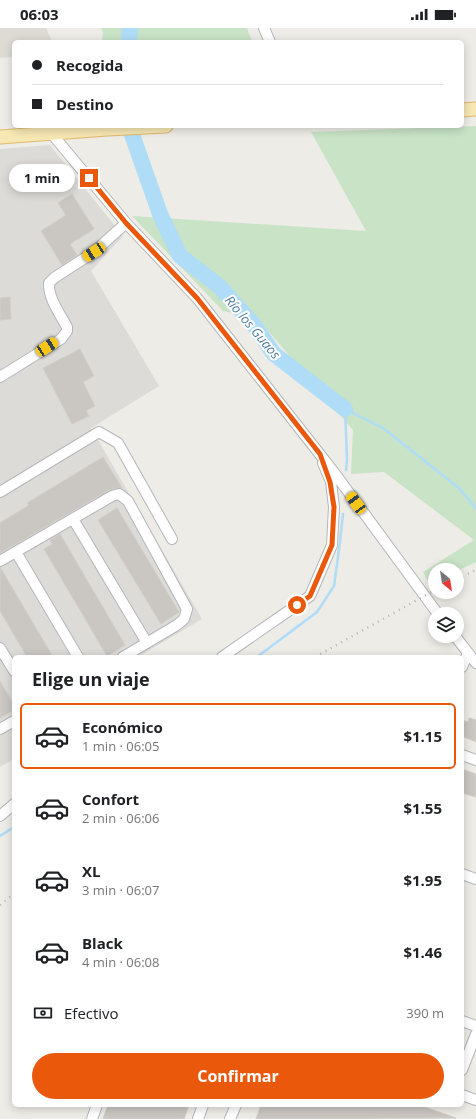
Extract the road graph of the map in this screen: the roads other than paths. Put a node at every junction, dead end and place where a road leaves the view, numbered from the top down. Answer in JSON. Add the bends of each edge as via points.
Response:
{"nodes":[{"id":1,"x":264,"y":28,"type":"edge"},
{"id":2,"x":269,"y":40,"type":"edge"},
{"id":3,"x":476,"y":109,"type":"edge"},
{"id":4,"x":464,"y":110,"type":"edge"},
{"id":5,"x":128,"y":128,"type":"edge"},
{"id":6,"x":52,"y":134,"type":"junction"},
{"id":7,"x":0,"y":137,"type":"edge"},
{"id":8,"x":126,"y":223,"type":"junction"},
{"id":9,"x":0,"y":377,"type":"edge"},
{"id":10,"x":320,"y":454,"type":"junction"},
{"id":11,"x":0,"y":492,"type":"edge"},
{"id":12,"x":73,"y":519,"type":"junction"},
{"id":13,"x":172,"y":539,"type":"dead end"},
{"id":14,"x":16,"y":552,"type":"junction"},
{"id":15,"x":0,"y":561,"type":"edge"},
{"id":16,"x":433,"y":607,"type":"edge"},
{"id":17,"x":147,"y":643,"type":"junction"},
{"id":18,"x":462,"y":643,"type":"edge"},
{"id":19,"x":0,"y":648,"type":"edge"},
{"id":20,"x":472,"y":654,"type":"edge"},
{"id":21,"x":77,"y":655,"type":"edge"},
{"id":22,"x":126,"y":655,"type":"edge"},
{"id":23,"x":225,"y":655,"type":"edge"},
{"id":24,"x":476,"y":663,"type":"edge"},
{"id":25,"x":464,"y":664,"type":"edge"},
{"id":26,"x":12,"y":668,"type":"edge"},
{"id":27,"x":12,"y":722,"type":"edge"},
{"id":28,"x":0,"y":729,"type":"edge"},
{"id":29,"x":464,"y":756,"type":"edge"},
{"id":30,"x":476,"y":760,"type":"edge"},
{"id":31,"x":12,"y":806,"type":"edge"},
{"id":32,"x":0,"y":816,"type":"edge"},
{"id":33,"x":464,"y":875,"type":"edge"},
{"id":34,"x":476,"y":879,"type":"edge"},
{"id":35,"x":464,"y":1022,"type":"edge"},
{"id":36,"x":476,"y":1026,"type":"edge"},
{"id":37,"x":476,"y":1034,"type":"edge"},
{"id":38,"x":464,"y":1065,"type":"edge"},
{"id":39,"x":464,"y":1096,"type":"edge"},
{"id":40,"x":476,"y":1100,"type":"edge"},
{"id":41,"x":96,"y":1107,"type":"edge"},
{"id":42,"x":202,"y":1107,"type":"edge"},
{"id":43,"x":235,"y":1107,"type":"edge"},
{"id":44,"x":92,"y":1119,"type":"edge"},
{"id":45,"x":198,"y":1119,"type":"edge"},
{"id":46,"x":230,"y":1119,"type":"edge"}],
"edges":[{"from":1,"to":2,"type":"street"},
{"from":3,"to":4,"type":"main road"},
{"from":5,"to":6,"type":"main road"},
{"from":6,"to":7,"type":"main road"},
{"from":6,"to":8,"type":"street"},
{"from":8,"to":9,"type":"street","via":[[94,252],[49,283],[54,303],[67,331],[60,339]]},
{"from":8,"to":10,"type":"street","via":[[197,298]]},
{"from":10,"to":16,"type":"street"},
{"from":10,"to":23,"type":"street","via":[[330,482],[334,507],[332,545],[310,596]]},
{"from":11,"to":13,"type":"street","via":[[98,432],[118,443]]},
{"from":12,"to":14,"type":"street"},
{"from":12,"to":17,"type":"street"},
{"from":12,"to":17,"type":"street","via":[[112,496],[120,494],[128,501],[187,609],[184,619],[177,625]]},
{"from":14,"to":15,"type":"street"},
{"from":14,"to":21,"type":"street"},
{"from":17,"to":22,"type":"street"},
{"from":18,"to":20,"type":"street"},
{"from":19,"to":26,"type":"street"},
{"from":20,"to":24,"type":"street"},
{"from":20,"to":25,"type":"street"},
{"from":27,"to":28,"type":"street"},
{"from":29,"to":30,"type":"street"},
{"from":31,"to":32,"type":"street"},
{"from":33,"to":34,"type":"street"},
{"from":35,"to":36,"type":"street"},
{"from":37,"to":38,"type":"street"},
{"from":39,"to":40,"type":"street"},
{"from":41,"to":44,"type":"street"},
{"from":42,"to":45,"type":"street"},
{"from":43,"to":46,"type":"street"}]}
